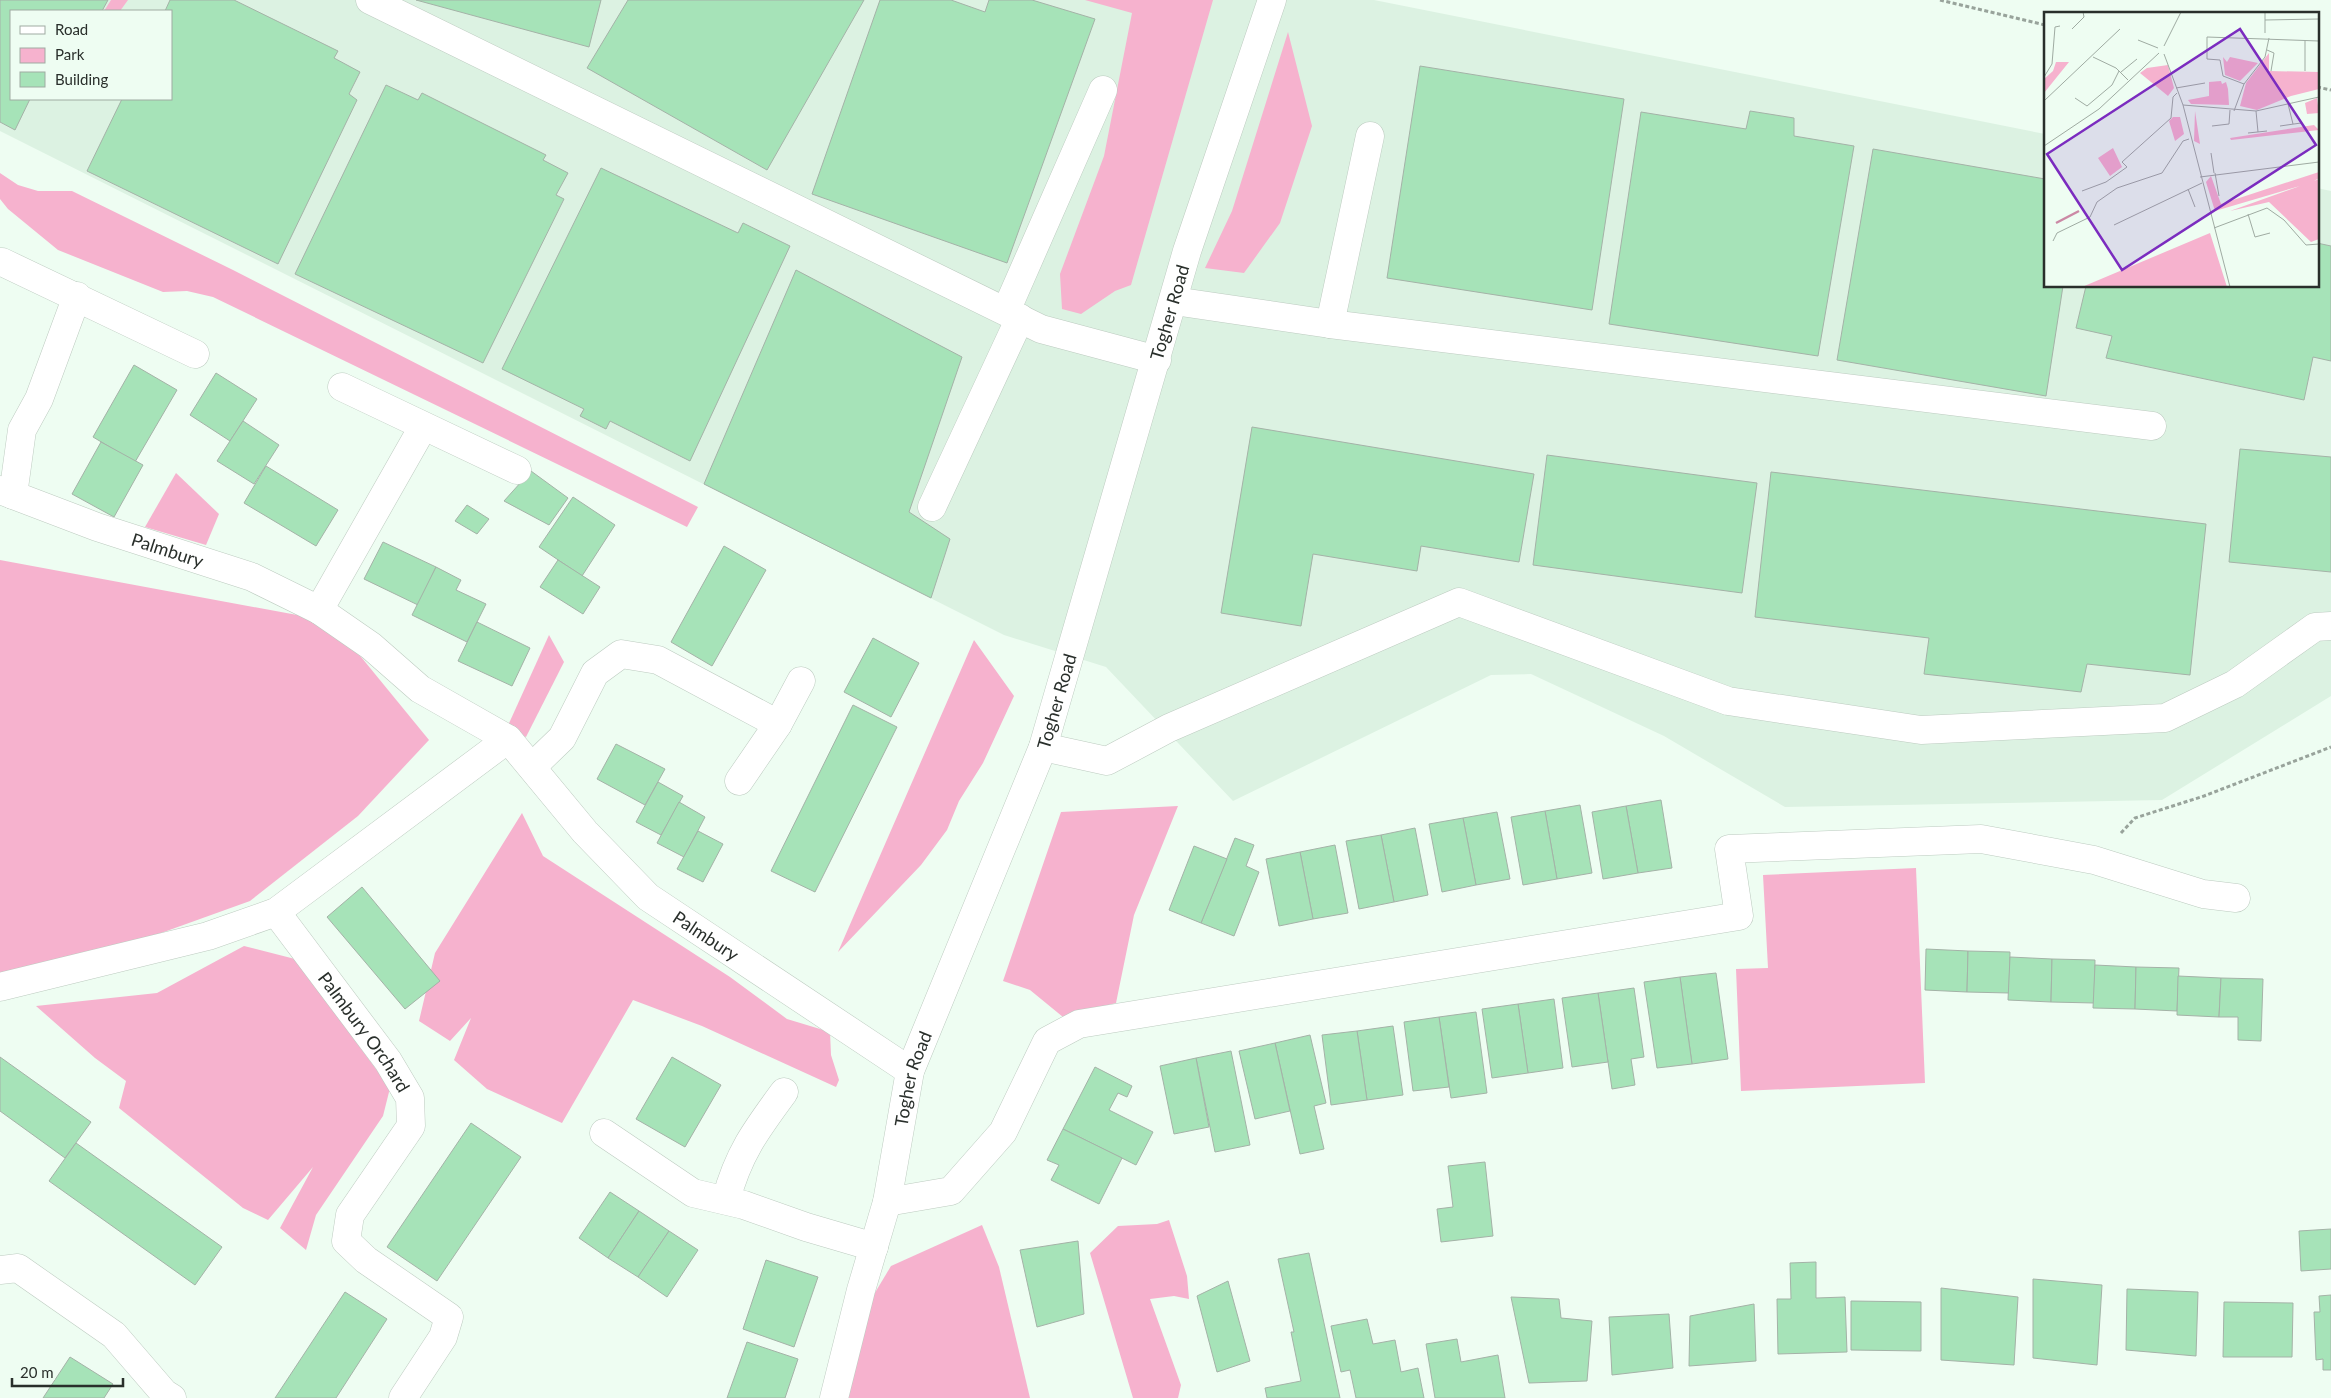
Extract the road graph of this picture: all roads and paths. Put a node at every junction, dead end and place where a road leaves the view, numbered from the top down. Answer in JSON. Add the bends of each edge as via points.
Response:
{"nodes":[{"id":1,"x":370,"y":0,"type":"edge"},
{"id":2,"x":1272,"y":0,"type":"edge"},
{"id":3,"x":1940,"y":0,"type":"edge"},
{"id":4,"x":2044,"y":25,"type":"edge"},
{"id":5,"x":2318,"y":87,"type":"edge"},
{"id":6,"x":1103,"y":90,"type":"dead end"},
{"id":7,"x":2331,"y":90,"type":"edge"},
{"id":8,"x":1370,"y":136,"type":"dead end"},
{"id":9,"x":2,"y":262,"type":"dead end"},
{"id":10,"x":77,"y":296,"type":"junction"},
{"id":11,"x":1174,"y":301,"type":"junction"},
{"id":12,"x":1013,"y":314,"type":"junction"},
{"id":13,"x":1330,"y":324,"type":"junction"},
{"id":14,"x":195,"y":354,"type":"dead end"},
{"id":15,"x":1157,"y":360,"type":"junction"},
{"id":16,"x":342,"y":387,"type":"dead end"},
{"id":17,"x":2152,"y":426,"type":"dead end"},
{"id":18,"x":423,"y":427,"type":"junction"},
{"id":19,"x":517,"y":470,"type":"dead end"},
{"id":20,"x":7,"y":492,"type":"edge"},
{"id":21,"x":932,"y":507,"type":"dead end"},
{"id":22,"x":319,"y":610,"type":"junction"},
{"id":23,"x":2331,"y":626,"type":"edge"},
{"id":24,"x":801,"y":681,"type":"dead end"},
{"id":25,"x":778,"y":724,"type":"junction"},
{"id":26,"x":508,"y":739,"type":"junction"},
{"id":27,"x":1043,"y":747,"type":"junction"},
{"id":28,"x":2331,"y":747,"type":"edge"},
{"id":29,"x":532,"y":767,"type":"junction"},
{"id":30,"x":739,"y":781,"type":"dead end"},
{"id":31,"x":2094,"y":860,"type":"junction"},
{"id":32,"x":2236,"y":898,"type":"dead end"},
{"id":33,"x":276,"y":912,"type":"junction"},
{"id":34,"x":0,"y":987,"type":"edge"},
{"id":35,"x":910,"y":1071,"type":"junction"},
{"id":36,"x":784,"y":1092,"type":"dead end"},
{"id":37,"x":604,"y":1134,"type":"dead end"},
{"id":38,"x":726,"y":1200,"type":"junction"},
{"id":39,"x":888,"y":1202,"type":"junction"},
{"id":40,"x":874,"y":1247,"type":"junction"},
{"id":41,"x":0,"y":1270,"type":"edge"},
{"id":42,"x":172,"y":1398,"type":"edge"},
{"id":43,"x":404,"y":1398,"type":"edge"},
{"id":44,"x":834,"y":1398,"type":"edge"}],
"edges":[{"from":1,"to":12,"type":"street"},
{"from":2,"to":11,"type":"street","name":"Togher Road","via":[[1187,251]]},
{"from":3,"to":4,"type":"path"},
{"from":5,"to":7,"type":"path"},
{"from":6,"to":12,"type":"street"},
{"from":8,"to":13,"type":"street"},
{"from":9,"to":10,"type":"street"},
{"from":10,"to":14,"type":"street"},
{"from":10,"to":20,"type":"street","name":"Palmbury","via":[[39,399],[22,430]]},
{"from":11,"to":13,"type":"street"},
{"from":11,"to":15,"type":"street","name":"Togher Road"},
{"from":12,"to":15,"type":"street","via":[[1041,329]]},
{"from":12,"to":21,"type":"street"},
{"from":13,"to":17,"type":"street"},
{"from":15,"to":27,"type":"street","name":"Togher Road"},
{"from":16,"to":18,"type":"street"},
{"from":18,"to":19,"type":"street"},
{"from":18,"to":22,"type":"street"},
{"from":20,"to":22,"type":"street","name":"Palmbury","via":[[97,527],[252,577]]},
{"from":22,"to":26,"type":"street","name":"Palmbury","via":[[371,646],[420,689]]},
{"from":23,"to":27,"type":"street","via":[[2315,627],[2235,684],[2165,718],[1921,730],[1728,701],[1459,602],[1169,728],[1107,761]]},
{"from":24,"to":25,"type":"street"},
{"from":25,"to":29,"type":"street","via":[[658,660],[621,654],[595,673],[562,738]]},
{"from":25,"to":30,"type":"street"},
{"from":26,"to":29,"type":"street","name":"Palmbury"},
{"from":26,"to":33,"type":"street"},
{"from":27,"to":35,"type":"street","name":"Togher Road"},
{"from":28,"to":31,"type":"path","via":[[2204,796],[2135,818]]},
{"from":29,"to":35,"type":"street","name":"Palmbury","via":[[585,832],[648,897]]},
{"from":31,"to":32,"type":"street","via":[[2203,894]]},
{"from":31,"to":39,"type":"street","via":[[1981,839],[1730,849],[1739,916],[1079,1024],[1047,1042],[1003,1132],[951,1191]]},
{"from":33,"to":34,"type":"street","via":[[208,936]]},
{"from":33,"to":43,"type":"street","name":"Palmbury Orchard","via":[[388,1061],[410,1098],[410,1126],[350,1215],[346,1241],[366,1260],[449,1318],[443,1337]]},
{"from":35,"to":39,"type":"street","name":"Togher Road"},
{"from":36,"to":38,"type":"street","via":[[749,1140],[733,1172]]},
{"from":37,"to":38,"type":"street","via":[[693,1193]]},
{"from":38,"to":40,"type":"street"},
{"from":39,"to":40,"type":"street","name":"Togher Road"},
{"from":40,"to":44,"type":"street","name":"Togher Road"},
{"from":41,"to":42,"type":"street","via":[[18,1268],[114,1335]]}]}
